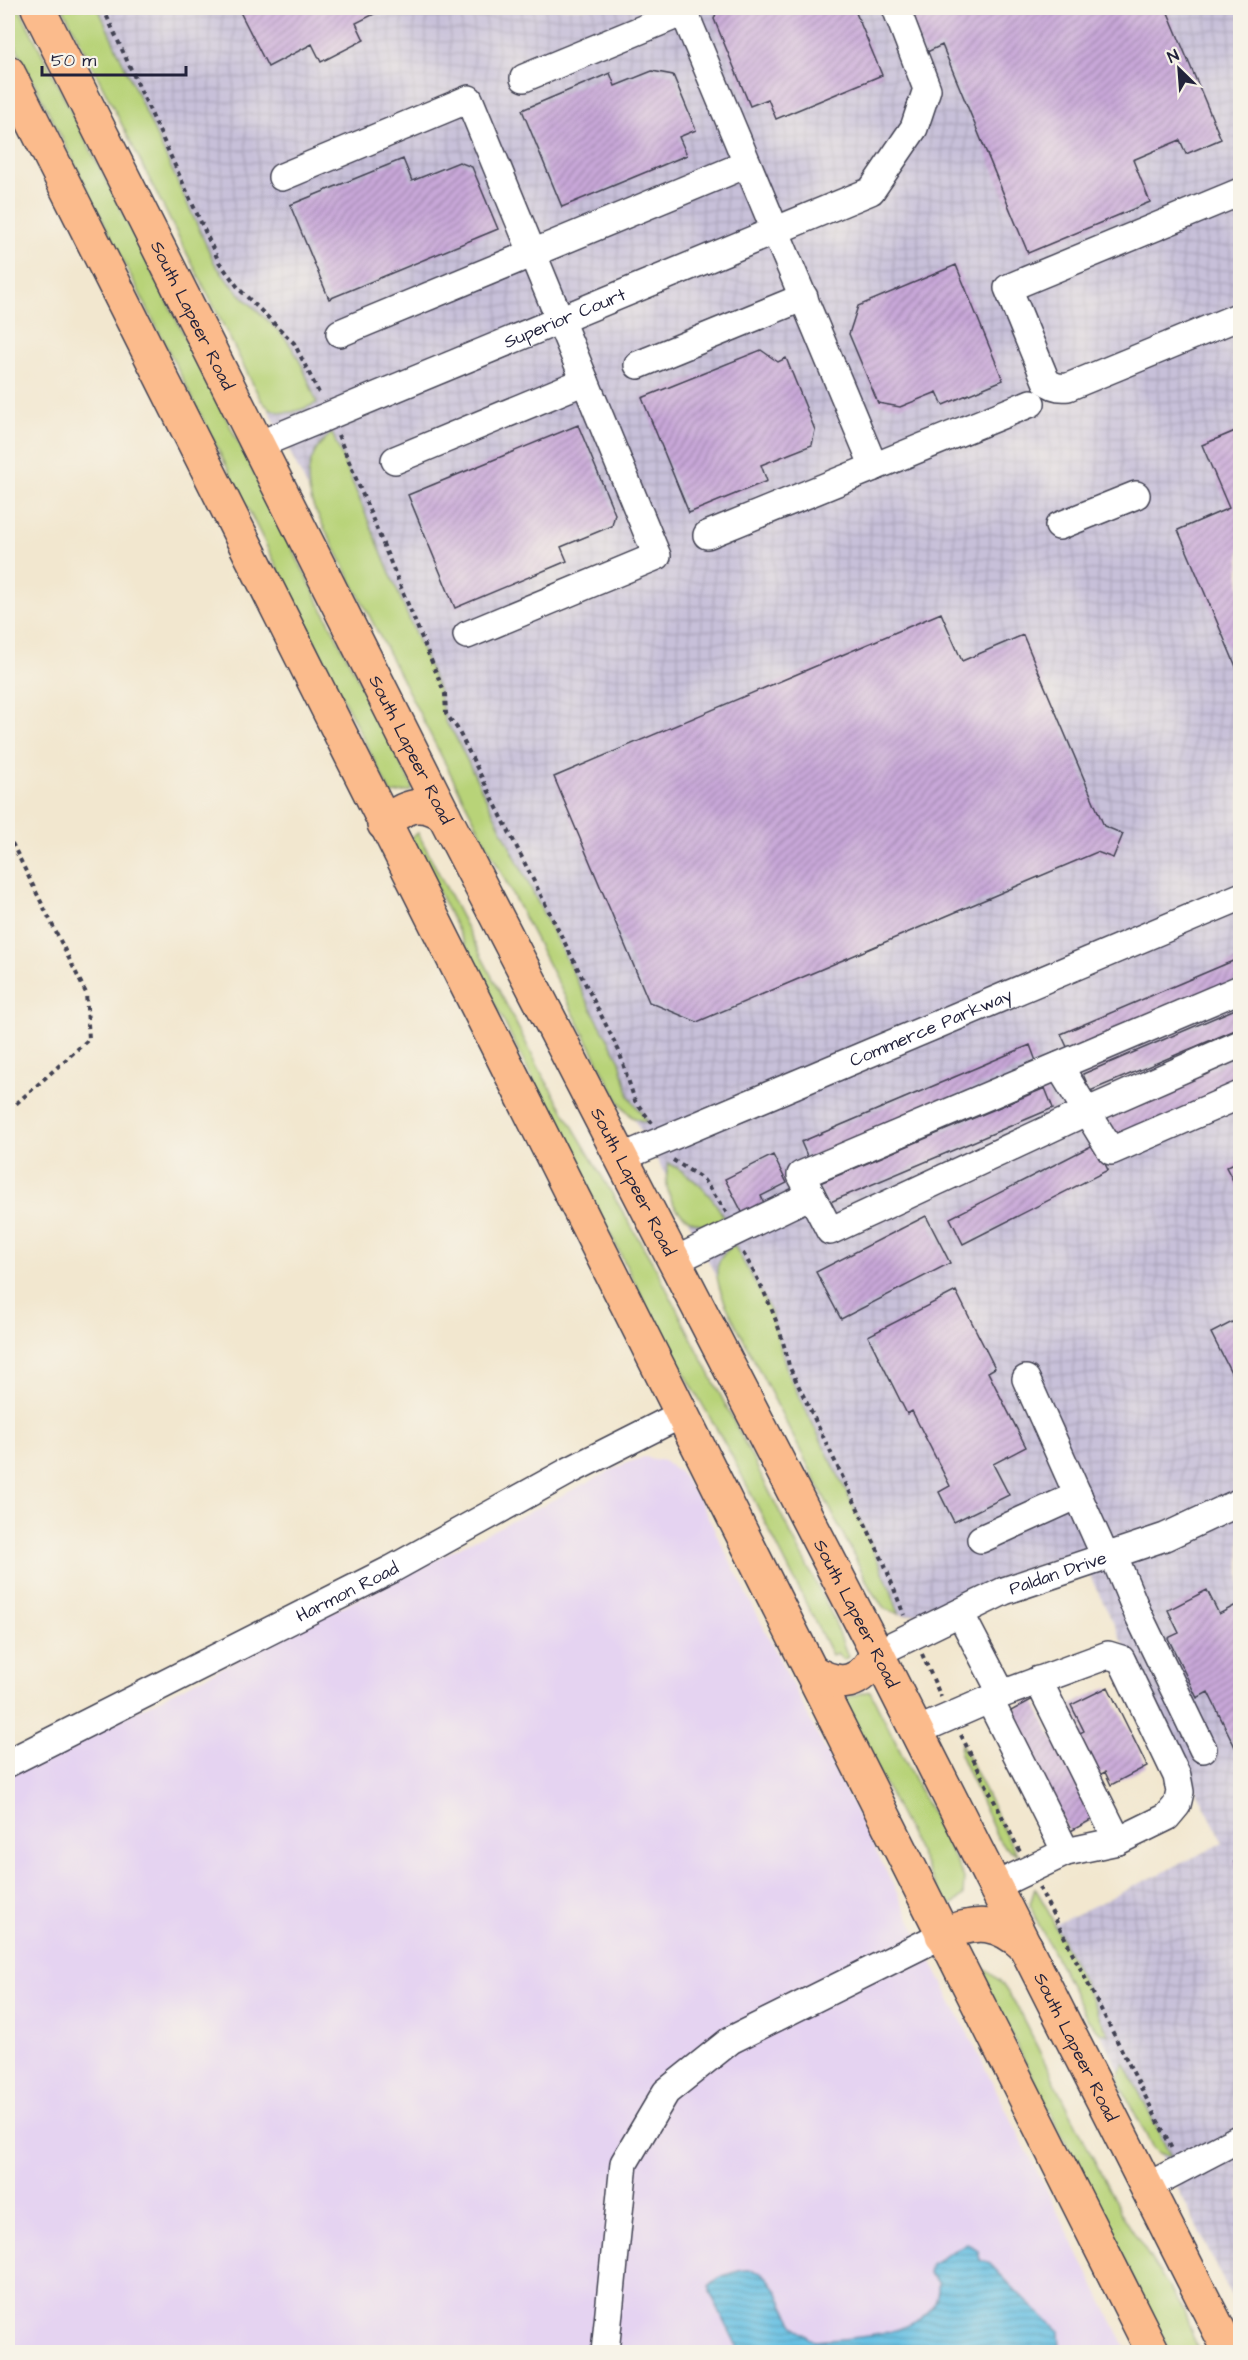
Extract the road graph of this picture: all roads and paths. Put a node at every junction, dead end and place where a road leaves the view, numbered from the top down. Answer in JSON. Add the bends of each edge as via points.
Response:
{"nodes":[{"id":1,"x":38,"y":8,"type":"edge"},
{"id":2,"x":103,"y":8,"type":"edge"},
{"id":3,"x":896,"y":8,"type":"edge"},
{"id":4,"x":8,"y":72,"type":"edge"},
{"id":5,"x":524,"y":78,"type":"dead end"},
{"id":6,"x":747,"y":164,"type":"junction"},
{"id":7,"x":282,"y":177,"type":"dead end"},
{"id":8,"x":1240,"y":192,"type":"edge"},
{"id":9,"x":775,"y":230,"type":"junction"},
{"id":10,"x":532,"y":254,"type":"junction"},
{"id":11,"x":804,"y":297,"type":"junction"},
{"id":12,"x":1240,"y":316,"type":"edge"},
{"id":13,"x":559,"y":320,"type":"junction"},
{"id":14,"x":340,"y":333,"type":"dead end"},
{"id":15,"x":638,"y":365,"type":"dead end"},
{"id":16,"x":585,"y":381,"type":"junction"},
{"id":17,"x":322,"y":401,"type":"dead end"},
{"id":18,"x":1031,"y":403,"type":"dead end"},
{"id":19,"x":336,"y":431,"type":"dead end"},
{"id":20,"x":258,"y":446,"type":"junction"},
{"id":21,"x":395,"y":460,"type":"dead end"},
{"id":22,"x":874,"y":466,"type":"junction"},
{"id":23,"x":1136,"y":495,"type":"dead end"},
{"id":24,"x":1059,"y":526,"type":"dead end"},
{"id":25,"x":707,"y":535,"type":"dead end"},
{"id":26,"x":467,"y":635,"type":"dead end"},
{"id":27,"x":444,"y":815,"type":"junction"},
{"id":28,"x":384,"y":824,"type":"junction"},
{"id":29,"x":8,"y":835,"type":"edge"},
{"id":30,"x":1240,"y":897,"type":"edge"},
{"id":31,"x":1240,"y":989,"type":"edge"},
{"id":32,"x":1240,"y":1044,"type":"edge"},
{"id":33,"x":1059,"y":1066,"type":"junction"},
{"id":34,"x":1240,"y":1095,"type":"edge"},
{"id":35,"x":1088,"y":1111,"type":"junction"},
{"id":36,"x":8,"y":1112,"type":"edge"},
{"id":37,"x":653,"y":1123,"type":"dead end"},
{"id":38,"x":623,"y":1157,"type":"junction"},
{"id":39,"x":672,"y":1159,"type":"dead end"},
{"id":40,"x":811,"y":1195,"type":"junction"},
{"id":41,"x":731,"y":1220,"type":"dead end"},
{"id":42,"x":742,"y":1251,"type":"dead end"},
{"id":43,"x":676,"y":1260,"type":"junction"},
{"id":44,"x":1026,"y":1379,"type":"dead end"},
{"id":45,"x":682,"y":1414,"type":"junction"},
{"id":46,"x":1078,"y":1495,"type":"junction"},
{"id":47,"x":1240,"y":1502,"type":"edge"},
{"id":48,"x":981,"y":1539,"type":"dead end"},
{"id":49,"x":1109,"y":1555,"type":"junction"},
{"id":50,"x":960,"y":1613,"type":"junction"},
{"id":51,"x":904,"y":1615,"type":"dead end"},
{"id":52,"x":878,"y":1653,"type":"junction"},
{"id":53,"x":923,"y":1657,"type":"dead end"},
{"id":54,"x":811,"y":1671,"type":"junction"},
{"id":55,"x":1038,"y":1680,"type":"junction"},
{"id":56,"x":940,"y":1696,"type":"dead end"},
{"id":57,"x":996,"y":1698,"type":"junction"},
{"id":58,"x":917,"y":1731,"type":"junction"},
{"id":59,"x":962,"y":1737,"type":"dead end"},
{"id":60,"x":1203,"y":1749,"type":"dead end"},
{"id":61,"x":8,"y":1763,"type":"edge"},
{"id":62,"x":1119,"y":1841,"type":"junction"},
{"id":63,"x":1066,"y":1852,"type":"junction"},
{"id":64,"x":1022,"y":1855,"type":"dead end"},
{"id":65,"x":1037,"y":1884,"type":"dead end"},
{"id":66,"x":995,"y":1886,"type":"junction"},
{"id":67,"x":942,"y":1935,"type":"junction"},
{"id":68,"x":1026,"y":1947,"type":"junction"},
{"id":69,"x":1240,"y":2138,"type":"edge"},
{"id":70,"x":1175,"y":2156,"type":"dead end"},
{"id":71,"x":1146,"y":2187,"type":"junction"},
{"id":72,"x":605,"y":2352,"type":"edge"},
{"id":73,"x":1153,"y":2352,"type":"edge"},
{"id":74,"x":1230,"y":2352,"type":"edge"}],
"edges":[{"from":1,"to":20,"type":"main road","name":"South Lapeer Road"},
{"from":2,"to":17,"type":"path","via":[[219,262],[240,290],[294,343]]},
{"from":3,"to":9,"type":"street","name":"Superior Court","via":[[927,89],[914,128],[871,191]]},
{"from":4,"to":28,"type":"main road"},
{"from":5,"to":6,"type":"street","via":[[684,12]]},
{"from":6,"to":9,"type":"street"},
{"from":6,"to":10,"type":"street"},
{"from":7,"to":10,"type":"street","via":[[469,99]]},
{"from":8,"to":12,"type":"street","via":[[1008,288],[1046,381],[1061,388]]},
{"from":9,"to":11,"type":"street"},
{"from":9,"to":13,"type":"street","name":"Superior Court"},
{"from":10,"to":13,"type":"street"},
{"from":10,"to":14,"type":"street"},
{"from":11,"to":15,"type":"street"},
{"from":11,"to":22,"type":"street"},
{"from":13,"to":16,"type":"street"},
{"from":13,"to":20,"type":"street","name":"Superior Court"},
{"from":16,"to":21,"type":"street"},
{"from":16,"to":26,"type":"street","via":[[657,556]]},
{"from":18,"to":22,"type":"street"},
{"from":19,"to":37,"type":"path","via":[[445,694],[448,718],[457,728],[619,1051],[635,1101]]},
{"from":20,"to":27,"type":"main road","name":"South Lapeer Road"},
{"from":22,"to":25,"type":"street"},
{"from":23,"to":24,"type":"street"},
{"from":27,"to":28,"type":"main road","via":[[423,805],[412,806]]},
{"from":27,"to":38,"type":"main road","name":"South Lapeer Road"},
{"from":28,"to":45,"type":"main road"},
{"from":29,"to":36,"type":"path","via":[[86,993],[89,1039]]},
{"from":30,"to":38,"type":"street","name":"Commerce Parkway"},
{"from":31,"to":33,"type":"street"},
{"from":32,"to":35,"type":"street"},
{"from":33,"to":35,"type":"street"},
{"from":33,"to":40,"type":"street","via":[[801,1175]]},
{"from":34,"to":35,"type":"street","via":[[1111,1151]]},
{"from":35,"to":40,"type":"street","via":[[830,1231]]},
{"from":38,"to":43,"type":"main road","name":"South Lapeer Road"},
{"from":39,"to":41,"type":"path","via":[[703,1179]]},
{"from":40,"to":43,"type":"street"},
{"from":42,"to":51,"type":"path","via":[[770,1302],[795,1379],[884,1563]]},
{"from":43,"to":52,"type":"main road","name":"South Lapeer Road"},
{"from":44,"to":46,"type":"street"},
{"from":45,"to":54,"type":"main road"},
{"from":45,"to":61,"type":"street","name":"Harmon Road","via":[[392,1569]]},
{"from":46,"to":48,"type":"street"},
{"from":46,"to":49,"type":"street"},
{"from":47,"to":49,"type":"street","name":"Paldan Drive","via":[[1189,1528]]},
{"from":49,"to":50,"type":"street","name":"Paldan Drive","via":[[1004,1591]]},
{"from":49,"to":60,"type":"street"},
{"from":50,"to":52,"type":"street","name":"Paldan Drive"},
{"from":50,"to":57,"type":"street"},
{"from":52,"to":54,"type":"main road","via":[[863,1675],[851,1681],[837,1683]]},
{"from":52,"to":58,"type":"main road","name":"South Lapeer Road"},
{"from":53,"to":56,"type":"path"},
{"from":54,"to":67,"type":"main road"},
{"from":55,"to":57,"type":"street"},
{"from":55,"to":62,"type":"street"},
{"from":55,"to":62,"type":"street","via":[[1108,1655],[1121,1659],[1177,1776],[1180,1792],[1177,1805],[1167,1817]]},
{"from":57,"to":58,"type":"street"},
{"from":57,"to":63,"type":"street"},
{"from":58,"to":66,"type":"main road","name":"South Lapeer Road"},
{"from":59,"to":64,"type":"path"},
{"from":62,"to":63,"type":"street"},
{"from":63,"to":66,"type":"street"},
{"from":65,"to":70,"type":"path"},
{"from":66,"to":68,"type":"main road","name":"South Lapeer Road"},
{"from":67,"to":68,"type":"main road","via":[[961,1927],[997,1927]]},
{"from":67,"to":72,"type":"street","via":[[731,2040],[666,2092],[624,2163]]},
{"from":67,"to":73,"type":"main road"},
{"from":68,"to":71,"type":"main road","name":"South Lapeer Road"},
{"from":69,"to":71,"type":"street"},
{"from":71,"to":74,"type":"main road","name":"South Lapeer Road"}]}
